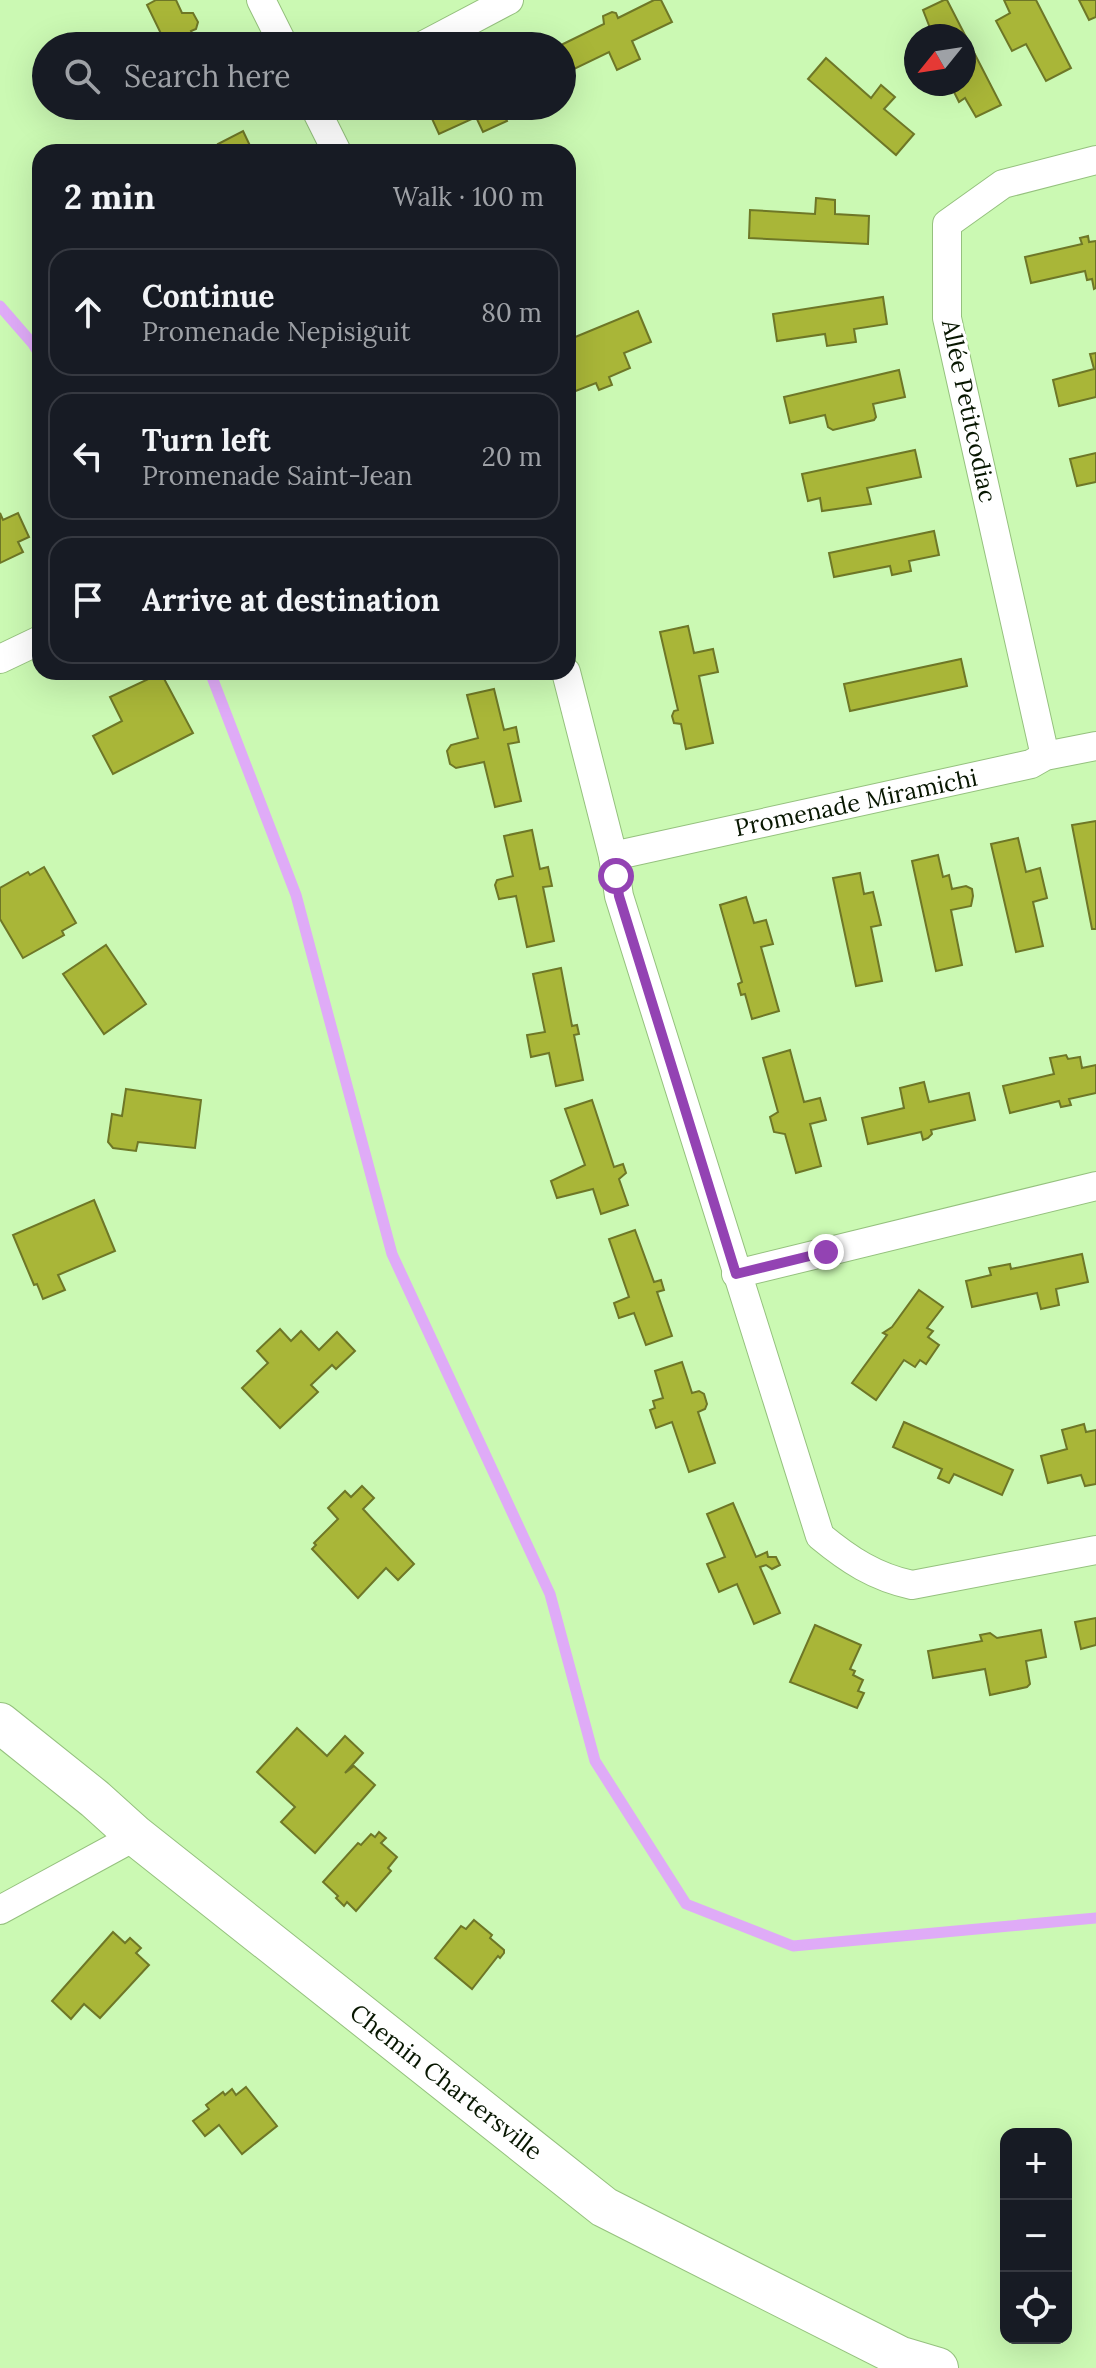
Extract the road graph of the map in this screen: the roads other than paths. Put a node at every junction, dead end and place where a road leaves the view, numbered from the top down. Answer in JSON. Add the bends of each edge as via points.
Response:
{"nodes":[{"id":1,"x":261,"y":0,"type":"edge"},
{"id":2,"x":509,"y":0,"type":"edge"},
{"id":3,"x":277,"y":32,"type":"edge"},
{"id":4,"x":448,"y":32,"type":"edge"},
{"id":5,"x":321,"y":120,"type":"edge"},
{"id":6,"x":333,"y":144,"type":"edge"},
{"id":7,"x":1096,"y":160,"type":"edge"},
{"id":8,"x":32,"y":644,"type":"edge"},
{"id":9,"x":0,"y":659,"type":"edge"},
{"id":10,"x":568,"y":680,"type":"edge"},
{"id":11,"x":1096,"y":746,"type":"edge"},
{"id":12,"x":1045,"y":756,"type":"junction"},
{"id":13,"x":613,"y":856,"type":"junction"},
{"id":14,"x":1096,"y":1186,"type":"edge"},
{"id":15,"x":736,"y":1274,"type":"junction"},
{"id":16,"x":1096,"y":1550,"type":"edge"},
{"id":17,"x":0,"y":1723,"type":"edge"},
{"id":18,"x":136,"y":1836,"type":"junction"},
{"id":19,"x":0,"y":1910,"type":"edge"},
{"id":20,"x":938,"y":2368,"type":"edge"}],
"edges":[{"from":1,"to":3,"type":"street"},
{"from":2,"to":4,"type":"street"},
{"from":5,"to":6,"type":"street"},
{"from":7,"to":12,"type":"street","name":"Allée Petitcodiac","via":[[1003,184],[947,224],[947,318]]},
{"from":8,"to":9,"type":"street"},
{"from":10,"to":13,"type":"street"},
{"from":11,"to":12,"type":"street","name":"Promenade Miramichi"},
{"from":12,"to":13,"type":"street","name":"Promenade Miramichi","via":[[1031,764]]},
{"from":13,"to":15,"type":"street","via":[[619,896]]},
{"from":14,"to":15,"type":"street"},
{"from":15,"to":16,"type":"street","via":[[820,1536],[849,1560],[912,1585]]},
{"from":17,"to":18,"type":"street","name":"Chemin Chartersville"},
{"from":18,"to":19,"type":"street"},
{"from":18,"to":20,"type":"street","name":"Chemin Chartersville","via":[[604,2207],[901,2357]]}]}
